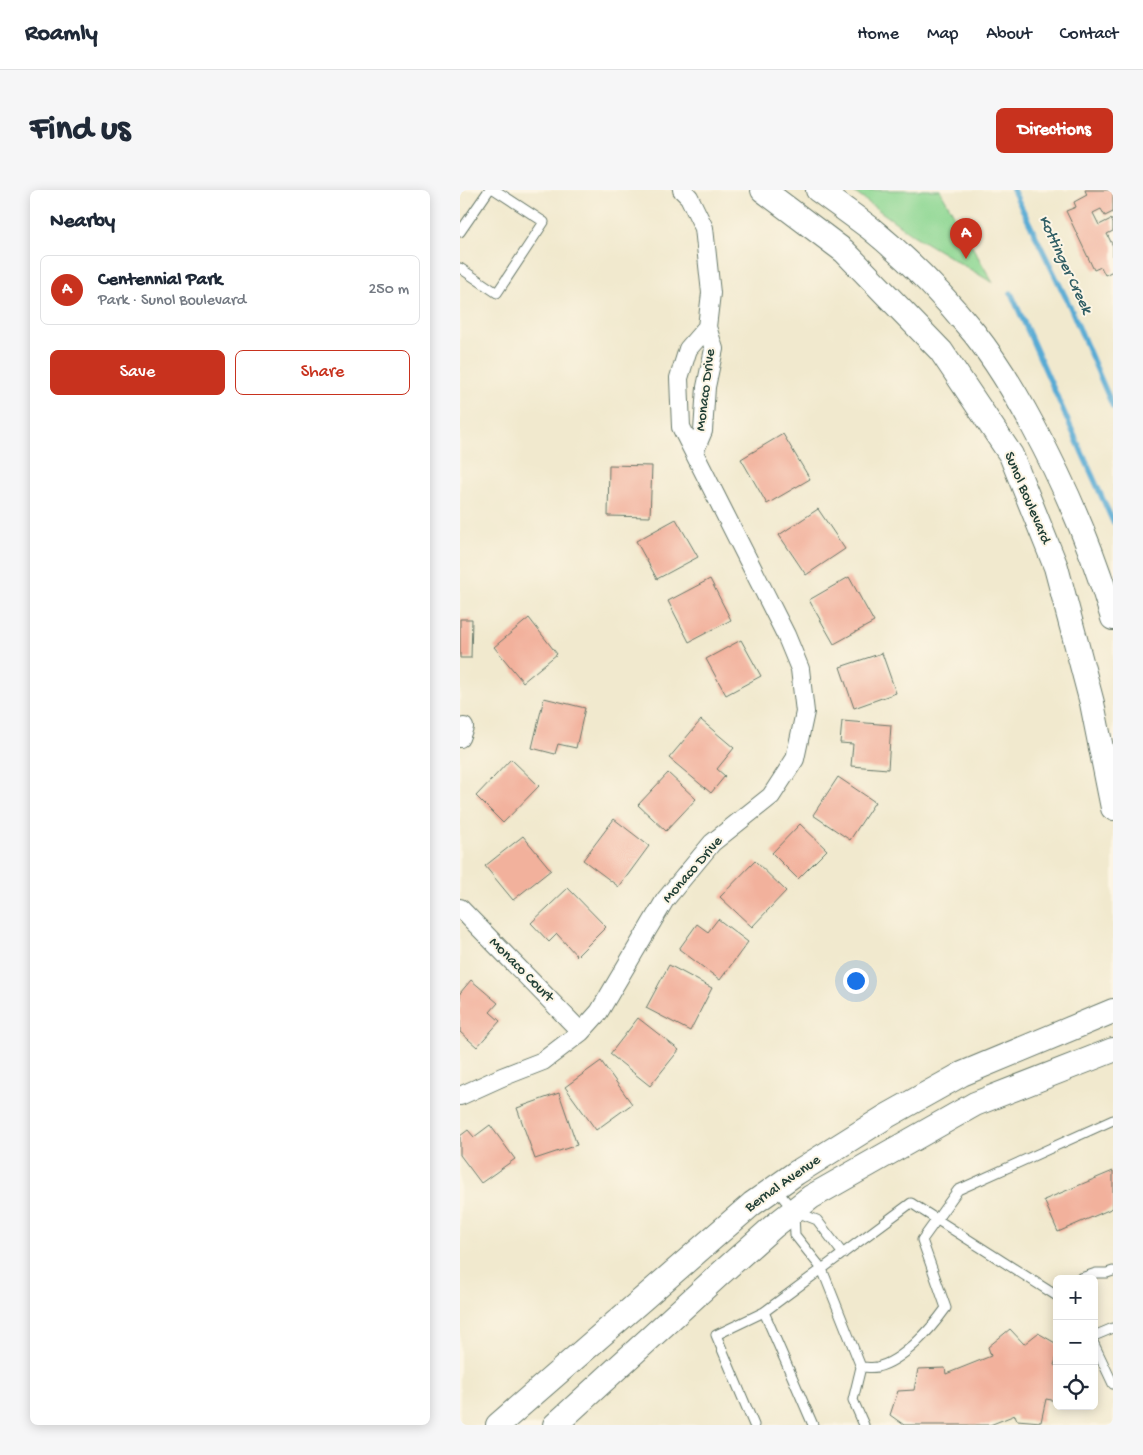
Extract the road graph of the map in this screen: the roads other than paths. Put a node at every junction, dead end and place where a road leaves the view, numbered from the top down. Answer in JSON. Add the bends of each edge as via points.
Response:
{"nodes":[{"id":1,"x":489,"y":190,"type":"edge"},
{"id":2,"x":495,"y":190,"type":"edge"},
{"id":3,"x":682,"y":190,"type":"edge"},
{"id":4,"x":763,"y":190,"type":"edge"},
{"id":5,"x":818,"y":190,"type":"edge"},
{"id":6,"x":460,"y":232,"type":"edge"},
{"id":7,"x":460,"y":268,"type":"edge"},
{"id":8,"x":707,"y":328,"type":"junction"},
{"id":9,"x":694,"y":452,"type":"junction"},
{"id":10,"x":1113,"y":618,"type":"edge"},
{"id":11,"x":1113,"y":808,"type":"edge"},
{"id":12,"x":460,"y":908,"type":"edge"},
{"id":13,"x":1113,"y":1011,"type":"edge"},
{"id":14,"x":581,"y":1032,"type":"junction"},
{"id":15,"x":1113,"y":1050,"type":"edge"},
{"id":16,"x":460,"y":1096,"type":"edge"},
{"id":17,"x":1113,"y":1120,"type":"edge"},
{"id":18,"x":775,"y":1188,"type":"junction"},
{"id":19,"x":794,"y":1211,"type":"junction"},
{"id":20,"x":937,"y":1219,"type":"junction"},
{"id":21,"x":843,"y":1254,"type":"junction"},
{"id":22,"x":822,"y":1269,"type":"junction"},
{"id":23,"x":1113,"y":1271,"type":"edge"},
{"id":24,"x":1090,"y":1275,"type":"edge"},
{"id":25,"x":1053,"y":1293,"type":"edge"},
{"id":26,"x":764,"y":1312,"type":"junction"},
{"id":27,"x":1113,"y":1328,"type":"edge"},
{"id":28,"x":1098,"y":1334,"type":"edge"},
{"id":29,"x":1098,"y":1352,"type":"edge"},
{"id":30,"x":861,"y":1367,"type":"junction"},
{"id":31,"x":1113,"y":1384,"type":"edge"},
{"id":32,"x":498,"y":1425,"type":"edge"},
{"id":33,"x":554,"y":1425,"type":"edge"},
{"id":34,"x":754,"y":1425,"type":"edge"},
{"id":35,"x":813,"y":1425,"type":"edge"},
{"id":36,"x":864,"y":1425,"type":"edge"}],
"edges":[{"from":1,"to":6,"type":"lane"},
{"from":2,"to":7,"type":"lane","via":[[544,222],[497,293]]},
{"from":3,"to":8,"type":"street","name":"Monaco Drive","via":[[689,197],[704,228],[711,293]]},
{"from":4,"to":11,"type":"main road","name":"Sunol Boulevard","via":[[844,251],[941,350],[1011,455],[1056,567],[1092,702]]},
{"from":5,"to":10,"type":"main road","via":[[871,229],[924,278],[974,334],[1012,388],[1074,510]]},
{"from":8,"to":9,"type":"street","name":"Monaco Drive","via":[[714,349],[706,387],[703,431]]},
{"from":8,"to":9,"type":"street","name":"Monaco Drive","via":[[688,349],[679,378],[681,426]]},
{"from":9,"to":14,"type":"street","name":"Monaco Drive","via":[[786,635],[800,669],[805,712],[795,759],[771,796],[712,843],[665,900],[599,1012]]},
{"from":12,"to":14,"type":"street","name":"Monaco Court"},
{"from":13,"to":18,"type":"main road","name":"Bernal Avenue","via":[[962,1074],[888,1116]]},
{"from":14,"to":16,"type":"street","name":"Monaco Drive","via":[[543,1061]]},
{"from":15,"to":19,"type":"main road","name":"Bernal Avenue","via":[[975,1104],[811,1197]]},
{"from":17,"to":20,"type":"lane","via":[[958,1190]]},
{"from":18,"to":19,"type":"lane"},
{"from":18,"to":32,"type":"main road","name":"Bernal Avenue","via":[[752,1204]]},
{"from":19,"to":21,"type":"lane","via":[[816,1220]]},
{"from":19,"to":22,"type":"lane","via":[[795,1235]]},
{"from":19,"to":33,"type":"main road","name":"Bernal Avenue"},
{"from":20,"to":21,"type":"lane","via":[[912,1203]]},
{"from":20,"to":25,"type":"lane"},
{"from":20,"to":30,"type":"lane","via":[[922,1240],[946,1308],[926,1334],[895,1359],[878,1367]]},
{"from":21,"to":22,"type":"lane"},
{"from":22,"to":26,"type":"lane"},
{"from":22,"to":30,"type":"lane"},
{"from":23,"to":24,"type":"lane"},
{"from":26,"to":34,"type":"lane","via":[[716,1335]]},
{"from":26,"to":35,"type":"lane"},
{"from":27,"to":28,"type":"lane"},
{"from":29,"to":31,"type":"lane"},
{"from":30,"to":36,"type":"lane","via":[[853,1400]]}]}
